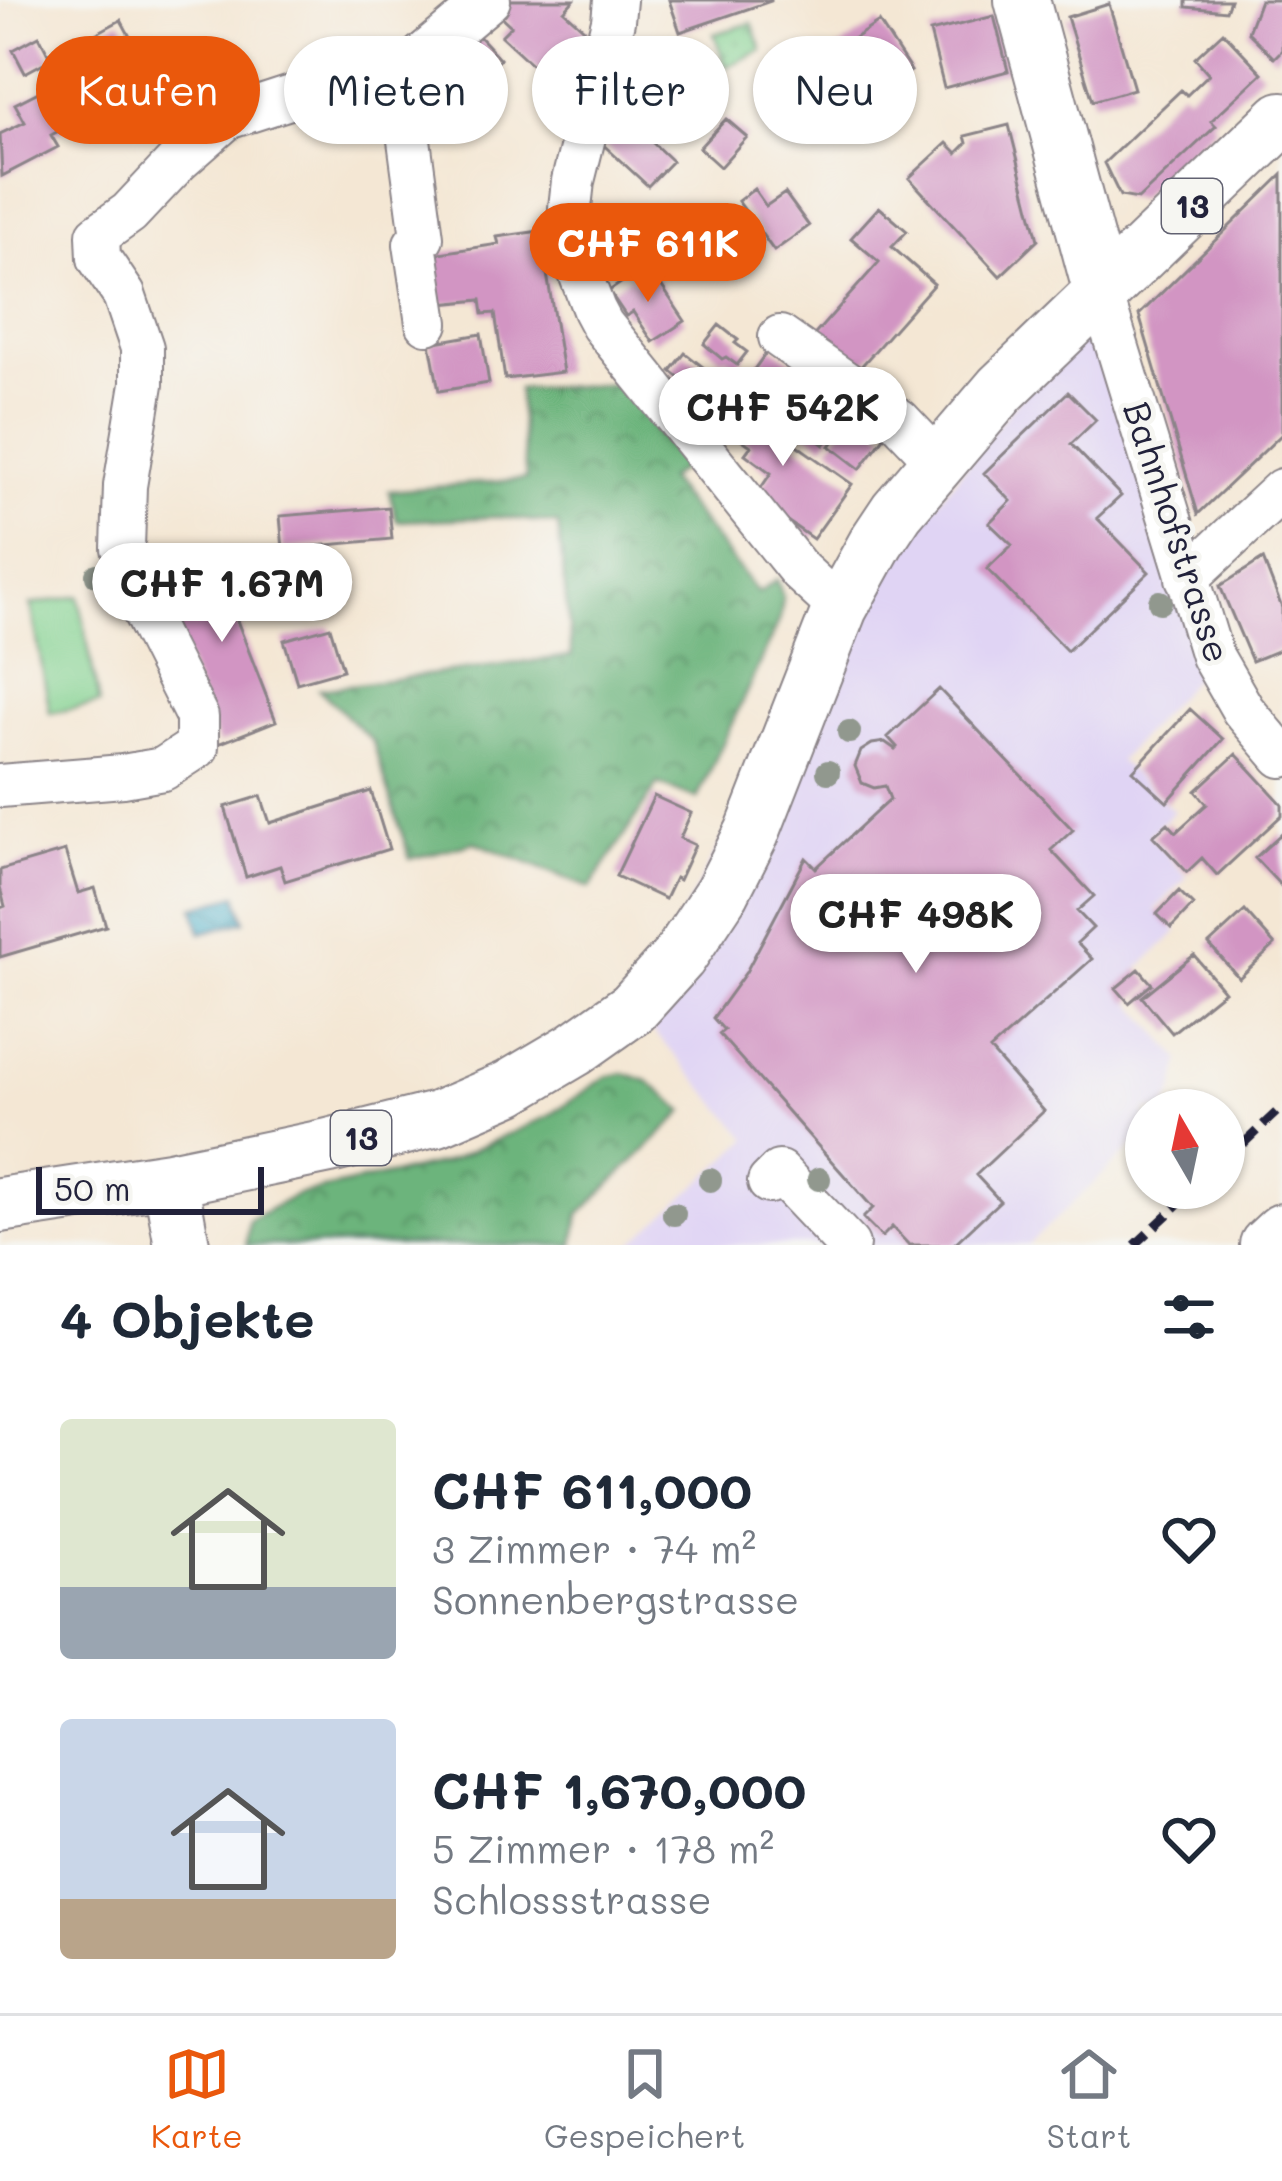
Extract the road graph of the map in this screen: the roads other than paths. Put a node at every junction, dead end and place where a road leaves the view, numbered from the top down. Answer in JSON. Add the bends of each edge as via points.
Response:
{"nodes":[{"id":1,"x":489,"y":0,"type":"edge"},
{"id":2,"x":615,"y":0,"type":"edge"},
{"id":3,"x":1022,"y":0,"type":"edge"},
{"id":4,"x":446,"y":36,"type":"edge"},
{"id":5,"x":284,"y":100,"type":"edge"},
{"id":6,"x":1282,"y":118,"type":"edge"},
{"id":7,"x":413,"y":144,"type":"edge"},
{"id":8,"x":1101,"y":293,"type":"junction"},
{"id":9,"x":427,"y":323,"type":"dead end"},
{"id":10,"x":780,"y":337,"type":"dead end"},
{"id":11,"x":938,"y":461,"type":"junction"},
{"id":12,"x":1282,"y":490,"type":"edge"},
{"id":13,"x":1187,"y":578,"type":"junction"},
{"id":14,"x":840,"y":608,"type":"junction"},
{"id":15,"x":1282,"y":756,"type":"edge"},
{"id":16,"x":0,"y":786,"type":"edge"},
{"id":17,"x":170,"y":1179,"type":"junction"},
{"id":18,"x":769,"y":1182,"type":"dead end"},
{"id":19,"x":0,"y":1205,"type":"edge"},
{"id":20,"x":1282,"y":1232,"type":"edge"},
{"id":21,"x":837,"y":1241,"type":"edge"},
{"id":22,"x":182,"y":1245,"type":"edge"},
{"id":23,"x":1267,"y":1245,"type":"edge"}],
"edges":[{"from":1,"to":4,"type":"street"},
{"from":2,"to":14,"type":"street","via":[[573,181],[556,208],[575,260],[602,325],[800,571]]},
{"from":3,"to":8,"type":"main road"},
{"from":5,"to":16,"type":"street","via":[[227,118],[98,235],[99,258],[124,295],[142,348],[123,548],[134,592],[196,716],[197,747],[163,769]]},
{"from":6,"to":8,"type":"main road","number":"13"},
{"from":7,"to":9,"type":"street","via":[[436,235],[415,244]]},
{"from":8,"to":11,"type":"main road","number":"13"},
{"from":8,"to":13,"type":"street","name":"Bahnhofstrasse"},
{"from":10,"to":11,"type":"street","via":[[899,420]]},
{"from":11,"to":14,"type":"main road","number":"13","via":[[877,541]]},
{"from":12,"to":13,"type":"street"},
{"from":13,"to":15,"type":"street","name":"Bahnhofstrasse","via":[[1212,656]]},
{"from":14,"to":17,"type":"main road","number":"13","via":[[722,892],[633,1008],[509,1088],[437,1119]]},
{"from":17,"to":19,"type":"main road","number":"13"},
{"from":17,"to":22,"type":"main road"},
{"from":18,"to":21,"type":"street","via":[[779,1172]]},
{"from":20,"to":23,"type":"main road"}]}
